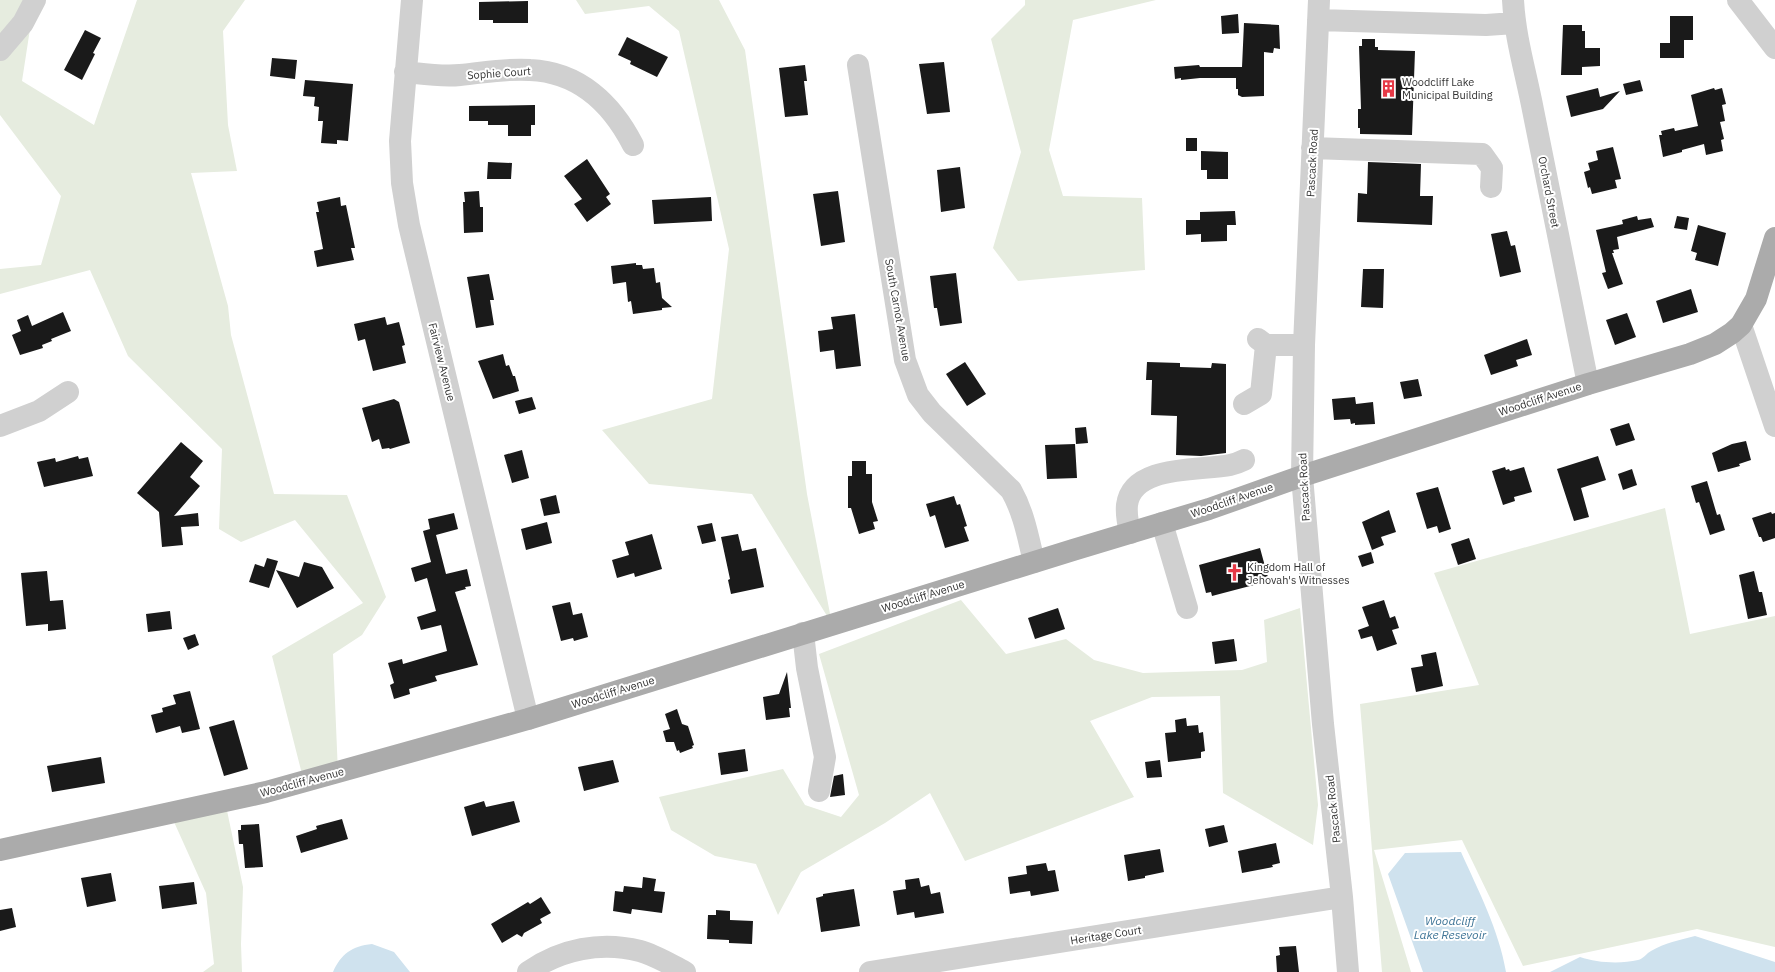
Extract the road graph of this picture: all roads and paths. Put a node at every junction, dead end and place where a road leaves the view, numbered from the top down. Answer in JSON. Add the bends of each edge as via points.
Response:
{"nodes":[{"id":1,"x":35,"y":0,"type":"edge"},
{"id":2,"x":412,"y":0,"type":"edge"},
{"id":3,"x":1513,"y":0,"type":"edge"},
{"id":4,"x":1738,"y":0,"type":"edge"},
{"id":5,"x":1319,"y":10,"type":"edge"},
{"id":6,"x":1515,"y":23,"type":"junction"},
{"id":7,"x":1775,"y":48,"type":"edge"},
{"id":8,"x":0,"y":50,"type":"edge"},
{"id":9,"x":858,"y":65,"type":"dead end"},
{"id":10,"x":405,"y":72,"type":"junction"},
{"id":11,"x":633,"y":145,"type":"dead end"},
{"id":12,"x":1312,"y":148,"type":"junction"},
{"id":13,"x":1491,"y":187,"type":"dead end"},
{"id":14,"x":1775,"y":238,"type":"edge"},
{"id":15,"x":1741,"y":325,"type":"junction"},
{"id":16,"x":1304,"y":345,"type":"junction"},
{"id":17,"x":1588,"y":384,"type":"junction"},
{"id":18,"x":68,"y":392,"type":"dead end"},
{"id":19,"x":1244,"y":404,"type":"dead end"},
{"id":20,"x":0,"y":426,"type":"edge"},
{"id":21,"x":1775,"y":426,"type":"edge"},
{"id":22,"x":1244,"y":460,"type":"dead end"},
{"id":23,"x":1302,"y":476,"type":"junction"},
{"id":24,"x":1162,"y":523,"type":"junction"},
{"id":25,"x":1130,"y":533,"type":"junction"},
{"id":26,"x":1034,"y":562,"type":"junction"},
{"id":27,"x":1187,"y":608,"type":"dead end"},
{"id":28,"x":803,"y":633,"type":"junction"},
{"id":29,"x":528,"y":719,"type":"junction"},
{"id":30,"x":818,"y":791,"type":"dead end"},
{"id":31,"x":0,"y":850,"type":"edge"},
{"id":32,"x":1342,"y":898,"type":"junction"},
{"id":33,"x":528,"y":972,"type":"edge"},
{"id":34,"x":685,"y":972,"type":"edge"},
{"id":35,"x":870,"y":972,"type":"edge"},
{"id":36,"x":1348,"y":972,"type":"edge"}],
"edges":[{"from":1,"to":8,"type":"street","via":[[22,23]]},
{"from":2,"to":10,"type":"street","name":"Fairview Avenue"},
{"from":3,"to":6,"type":"street","name":"Orchard Street"},
{"from":4,"to":7,"type":"street"},
{"from":5,"to":6,"type":"street","via":[[1486,25]]},
{"from":5,"to":12,"type":"street","name":"Pascack Road"},
{"from":6,"to":17,"type":"street","name":"Orchard Street"},
{"from":9,"to":26,"type":"street","name":"South Carnot Avenue","via":[[905,360],[918,395],[1011,490],[1024,519]]},
{"from":10,"to":11,"type":"street","name":"Sophie Court","via":[[437,76],[529,70],[549,72],[568,78],[586,87],[602,100],[626,131]]},
{"from":10,"to":29,"type":"street","name":"Fairview Avenue","via":[[400,141],[402,183],[409,225]]},
{"from":12,"to":13,"type":"street","via":[[1482,154],[1492,168]]},
{"from":12,"to":16,"type":"street","name":"Pascack Road"},
{"from":14,"to":15,"type":"main road","name":"Woodcliff Avenue","via":[[1756,299]]},
{"from":15,"to":17,"type":"main road","name":"Woodcliff Avenue","via":[[1715,344],[1690,354]]},
{"from":15,"to":21,"type":"street"},
{"from":16,"to":19,"type":"street","via":[[1262,342],[1261,394]]},
{"from":16,"to":23,"type":"street","name":"Pascack Road"},
{"from":17,"to":23,"type":"main road","name":"Woodcliff Avenue"},
{"from":18,"to":20,"type":"street","via":[[39,411]]},
{"from":22,"to":25,"type":"street","via":[[1229,465],[1170,471],[1145,481],[1133,492],[1127,503]]},
{"from":23,"to":24,"type":"main road","name":"Woodcliff Avenue"},
{"from":23,"to":32,"type":"street","name":"Pascack Road","via":[[1323,724]]},
{"from":24,"to":25,"type":"main road","name":"Woodcliff Avenue"},
{"from":24,"to":27,"type":"street"},
{"from":25,"to":26,"type":"main road","name":"Woodcliff Avenue"},
{"from":26,"to":28,"type":"main road","name":"Woodcliff Avenue"},
{"from":28,"to":29,"type":"main road","name":"Woodcliff Avenue"},
{"from":28,"to":30,"type":"street","via":[[806,668],[826,757]]},
{"from":29,"to":31,"type":"main road","name":"Woodcliff Avenue","via":[[266,792]]},
{"from":32,"to":35,"type":"street","name":"Heritage Court"},
{"from":32,"to":36,"type":"street","name":"Pascack Road"},
{"from":33,"to":34,"type":"street","via":[[540,963],[565,954],[605,946],[642,951]]}]}
